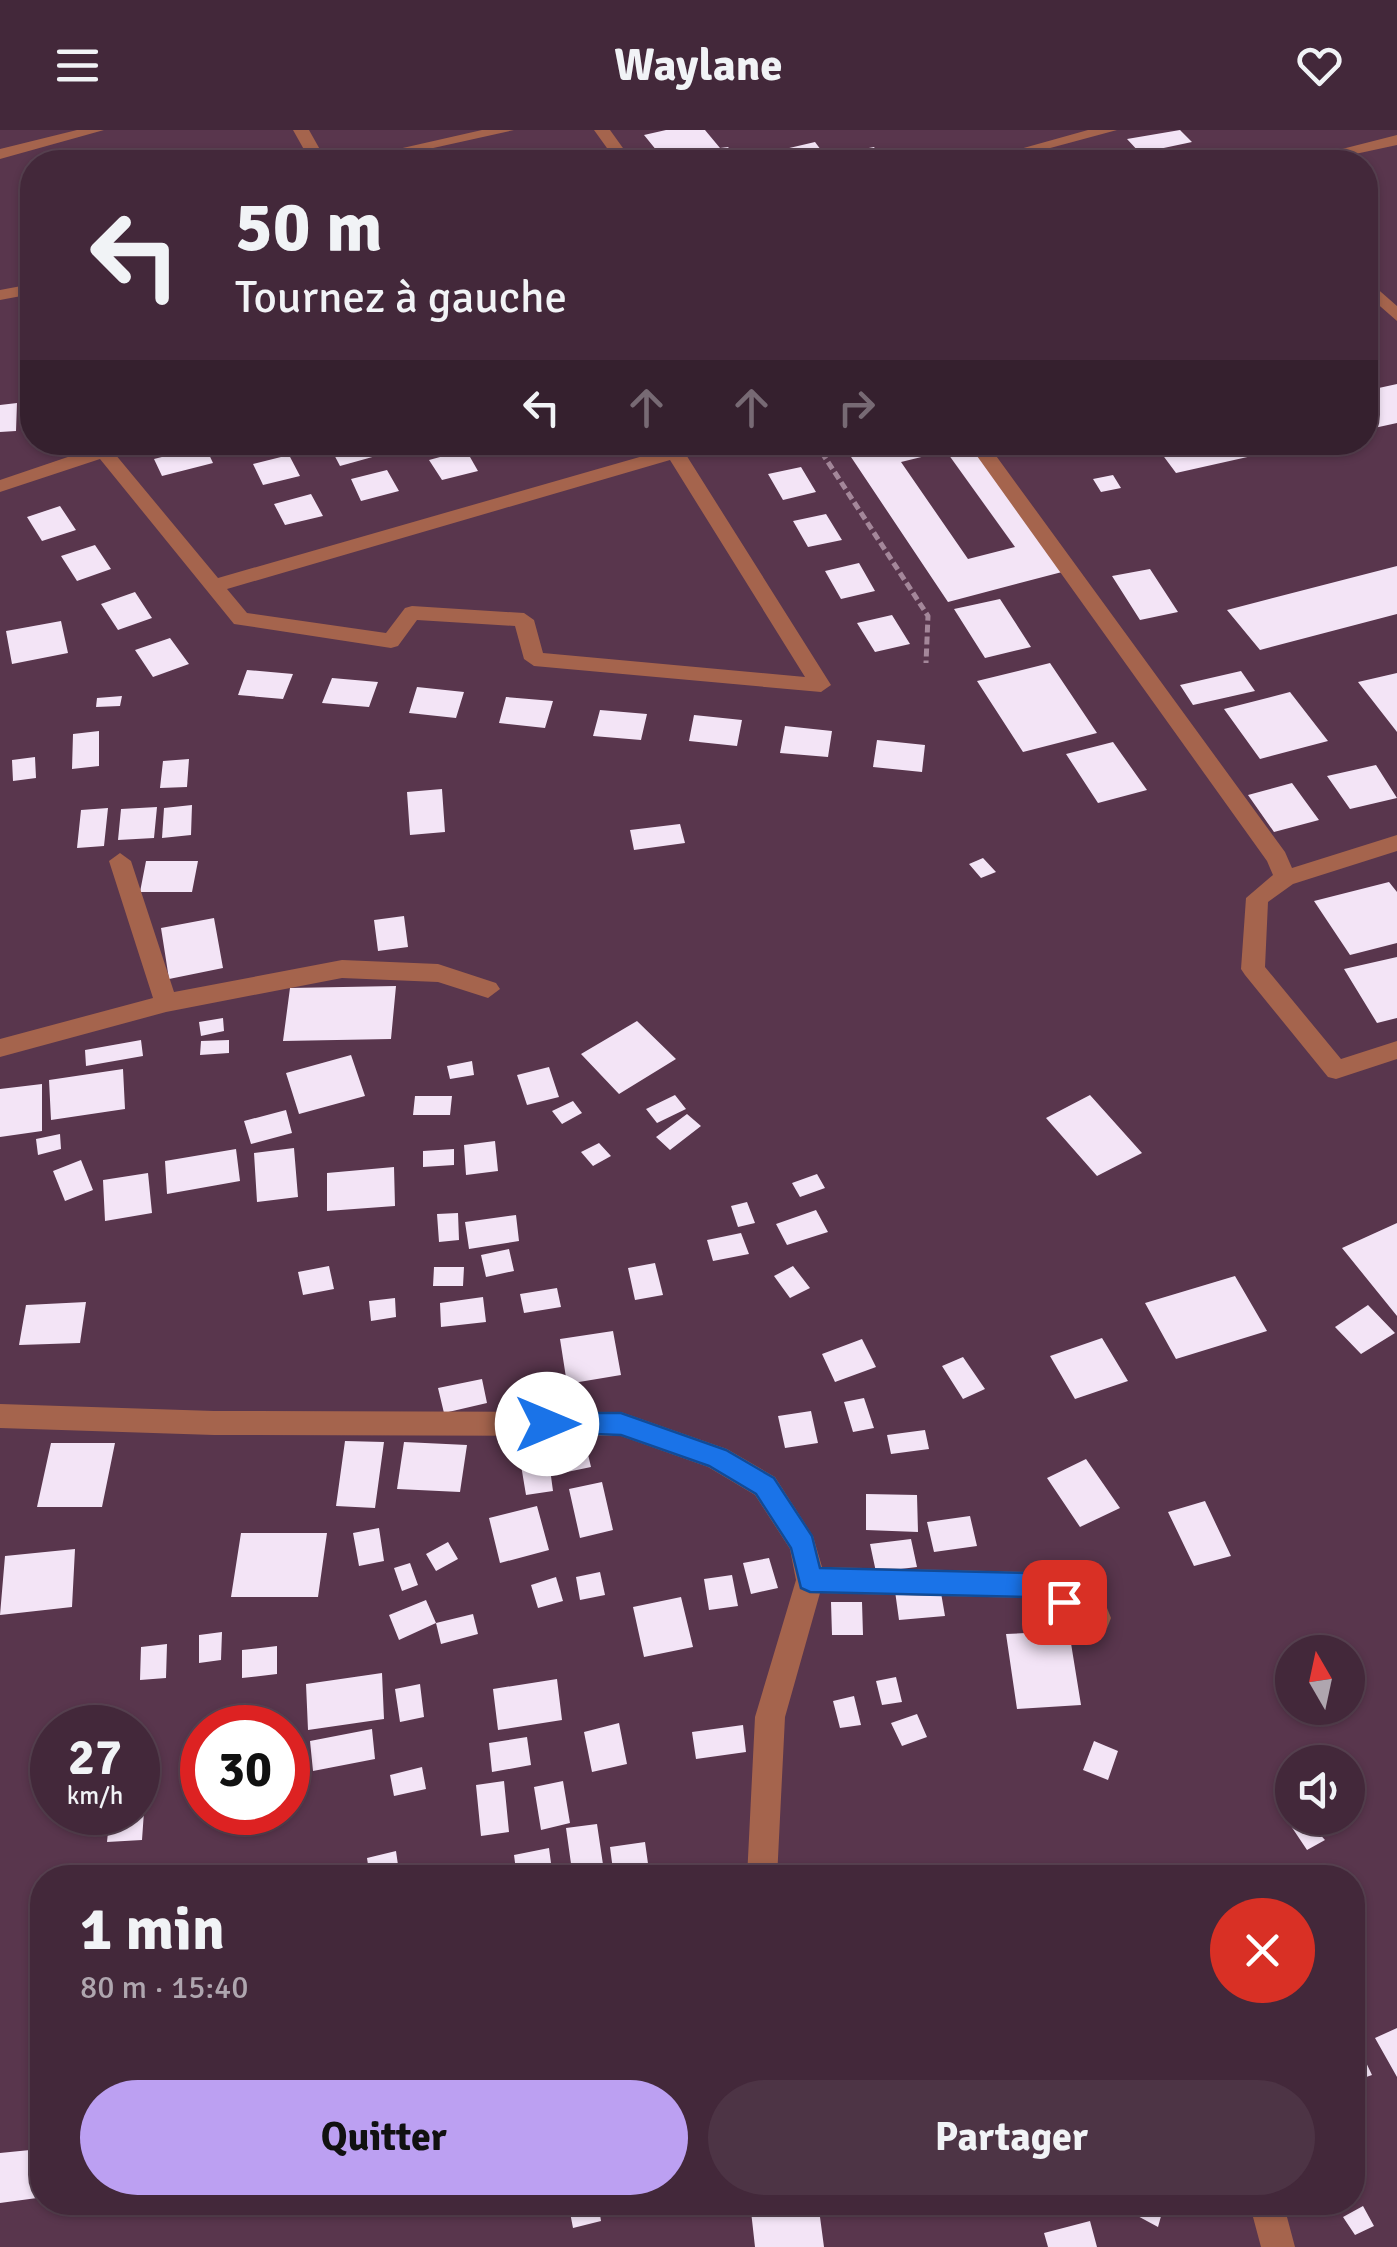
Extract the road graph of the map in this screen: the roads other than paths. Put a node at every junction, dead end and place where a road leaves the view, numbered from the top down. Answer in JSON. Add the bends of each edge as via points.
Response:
{"nodes":[{"id":1,"x":96,"y":130,"type":"edge"},
{"id":2,"x":506,"y":130,"type":"edge"},
{"id":3,"x":1109,"y":130,"type":"edge"},
{"id":4,"x":1397,"y":140,"type":"edge"},
{"id":5,"x":408,"y":150,"type":"edge"},
{"id":6,"x":1029,"y":150,"type":"edge"},
{"id":7,"x":1352,"y":150,"type":"edge"},
{"id":8,"x":0,"y":154,"type":"edge"},
{"id":9,"x":1378,"y":296,"type":"edge"},
{"id":10,"x":1397,"y":316,"type":"edge"},
{"id":11,"x":88,"y":455,"type":"edge"},
{"id":12,"x":106,"y":455,"type":"edge"},
{"id":13,"x":647,"y":455,"type":"edge"},
{"id":14,"x":674,"y":455,"type":"edge"},
{"id":15,"x":985,"y":455,"type":"edge"},
{"id":16,"x":0,"y":486,"type":"edge"},
{"id":17,"x":213,"y":586,"type":"junction"},
{"id":18,"x":1397,"y":842,"type":"edge"},
{"id":19,"x":120,"y":861,"type":"dead end"},
{"id":20,"x":1285,"y":878,"type":"junction"},
{"id":21,"x":488,"y":990,"type":"dead end"},
{"id":22,"x":166,"y":1003,"type":"junction"},
{"id":23,"x":0,"y":1048,"type":"edge"},
{"id":24,"x":1397,"y":1050,"type":"edge"},
{"id":25,"x":0,"y":1416,"type":"edge"},
{"id":26,"x":810,"y":1580,"type":"junction"},
{"id":27,"x":1097,"y":1618,"type":"dead end"},
{"id":28,"x":763,"y":1865,"type":"edge"},
{"id":29,"x":1269,"y":2215,"type":"edge"},
{"id":30,"x":1278,"y":2247,"type":"edge"}],
"edges":[{"from":1,"to":8,"type":"street"},
{"from":2,"to":5,"type":"street"},
{"from":3,"to":6,"type":"street"},
{"from":4,"to":7,"type":"street"},
{"from":9,"to":10,"type":"street"},
{"from":11,"to":16,"type":"street"},
{"from":12,"to":17,"type":"street"},
{"from":13,"to":17,"type":"street"},
{"from":14,"to":17,"type":"street","via":[[821,686],[534,659],[524,620],[412,613],[391,640],[241,619]]},
{"from":15,"to":20,"type":"street","via":[[1277,858]]},
{"from":18,"to":20,"type":"street"},
{"from":19,"to":22,"type":"street"},
{"from":20,"to":24,"type":"street","via":[[1257,898],[1253,969],[1336,1070]]},
{"from":21,"to":22,"type":"street","via":[[438,973],[342,970]]},
{"from":22,"to":23,"type":"street"},
{"from":25,"to":26,"type":"street","via":[[621,1424],[717,1458],[765,1486],[803,1545]]},
{"from":26,"to":27,"type":"street","via":[[1030,1585]]},
{"from":26,"to":28,"type":"street","via":[[770,1717]]},
{"from":29,"to":30,"type":"street"}]}
